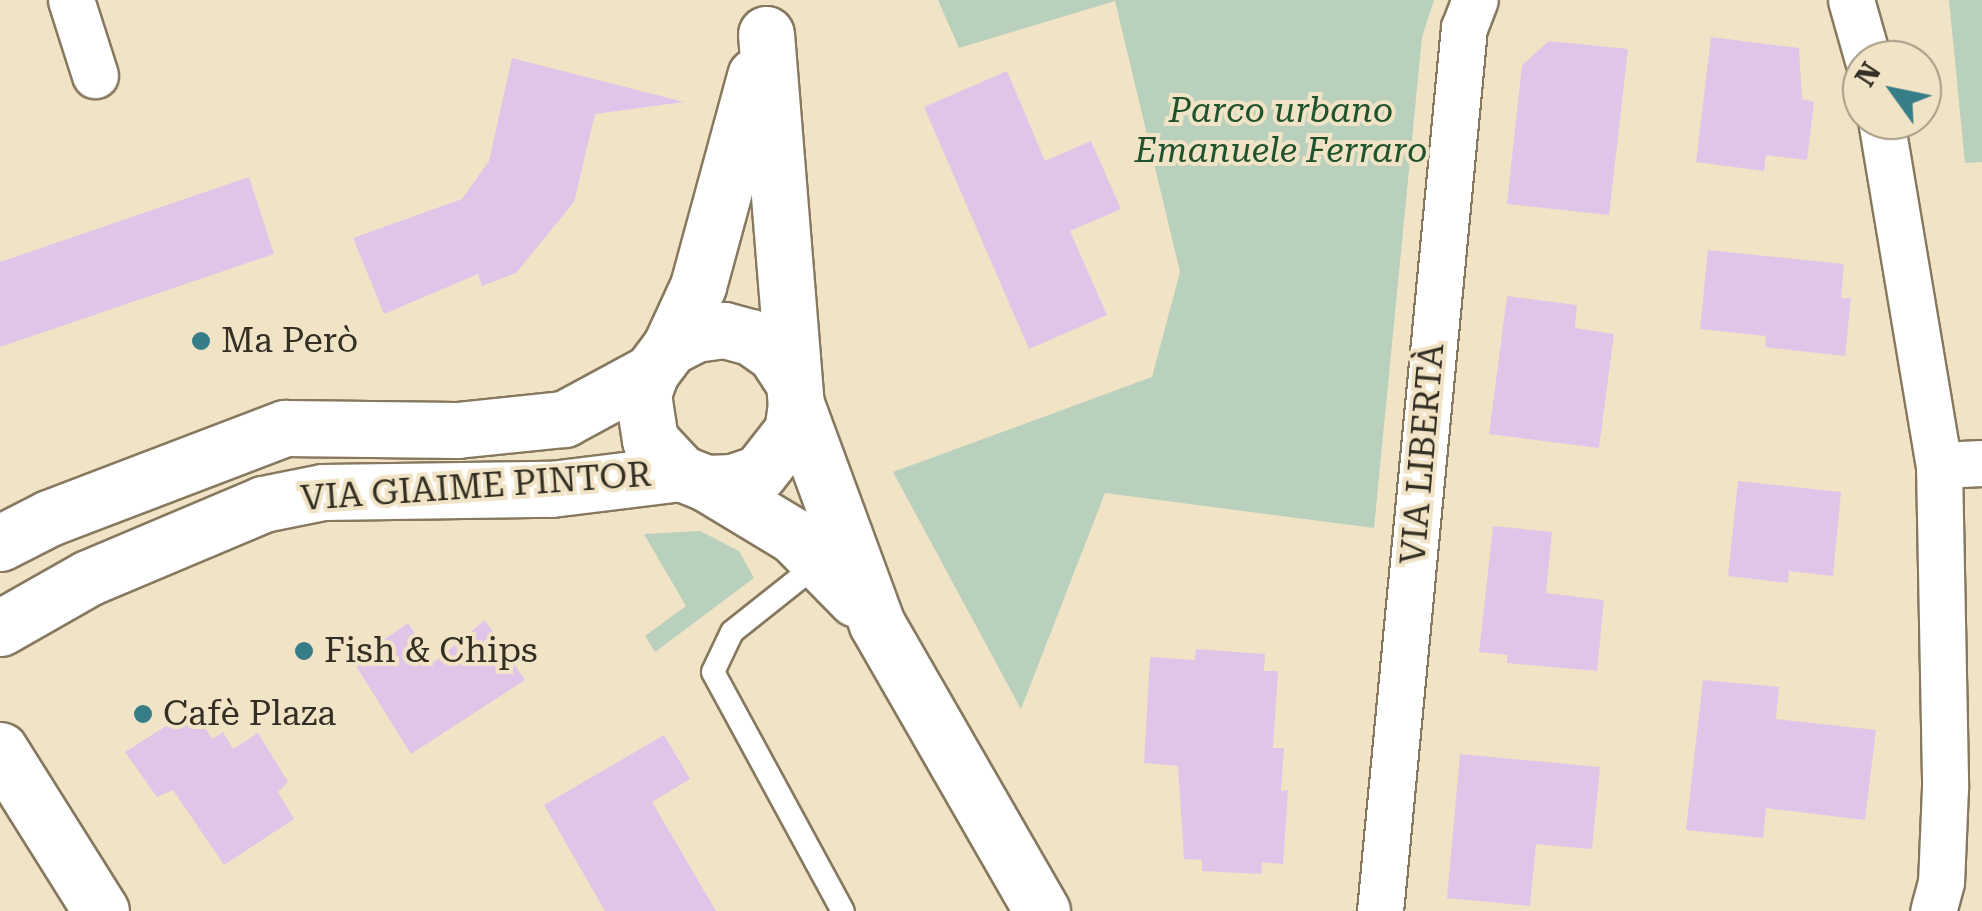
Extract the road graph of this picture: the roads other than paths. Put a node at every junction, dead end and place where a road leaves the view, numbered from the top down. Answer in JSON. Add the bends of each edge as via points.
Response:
{"nodes":[{"id":1,"x":71,"y":0,"type":"edge"},
{"id":2,"x":1476,"y":0,"type":"edge"},
{"id":3,"x":1851,"y":0,"type":"edge"},
{"id":4,"x":769,"y":17,"type":"edge"},
{"id":5,"x":1862,"y":40,"type":"edge"},
{"id":6,"x":94,"y":75,"type":"dead end"},
{"id":7,"x":1886,"y":140,"type":"edge"},
{"id":8,"x":661,"y":360,"type":"junction"},
{"id":9,"x":793,"y":391,"type":"junction"},
{"id":10,"x":1960,"y":464,"type":"edge"},
{"id":11,"x":693,"y":478,"type":"junction"},
{"id":12,"x":0,"y":543,"type":"edge"},
{"id":13,"x":823,"y":560,"type":"junction"},
{"id":14,"x":877,"y":624,"type":"junction"},
{"id":15,"x":0,"y":628,"type":"edge"},
{"id":16,"x":0,"y":750,"type":"edge"},
{"id":17,"x":101,"y":911,"type":"edge"},
{"id":18,"x":843,"y":911,"type":"edge"},
{"id":19,"x":1042,"y":911,"type":"edge"},
{"id":20,"x":1380,"y":911,"type":"edge"},
{"id":21,"x":1933,"y":911,"type":"edge"}],
"edges":[{"from":1,"to":6,"type":"street"},
{"from":2,"to":20,"type":"street","name":"VIA LIBERTÀ","via":[[1464,28]]},
{"from":3,"to":5,"type":"street"},
{"from":4,"to":8,"type":"main road","via":[[698,286]]},
{"from":4,"to":9,"type":"main road"},
{"from":7,"to":10,"type":"street"},
{"from":8,"to":9,"type":"main road","via":[[695,334],[738,333],[775,354]]},
{"from":8,"to":11,"type":"main road","via":[[643,417],[662,459]]},
{"from":8,"to":12,"type":"main road","name":"VIA GIAIME PINTOR","via":[[564,420],[456,430],[285,428],[48,518]]},
{"from":9,"to":11,"type":"main road","via":[[792,431],[769,464],[733,482]]},
{"from":9,"to":14,"type":"main road"},
{"from":10,"to":21,"type":"street","via":[[1941,882]]},
{"from":11,"to":13,"type":"main road"},
{"from":11,"to":15,"type":"main road","name":"VIA GIAIME PINTOR","via":[[552,489],[323,492],[262,504],[88,578]]},
{"from":13,"to":14,"type":"main road"},
{"from":13,"to":18,"type":"lane","via":[[732,632],[713,672]]},
{"from":14,"to":19,"type":"main road"},
{"from":16,"to":17,"type":"main road"}]}
